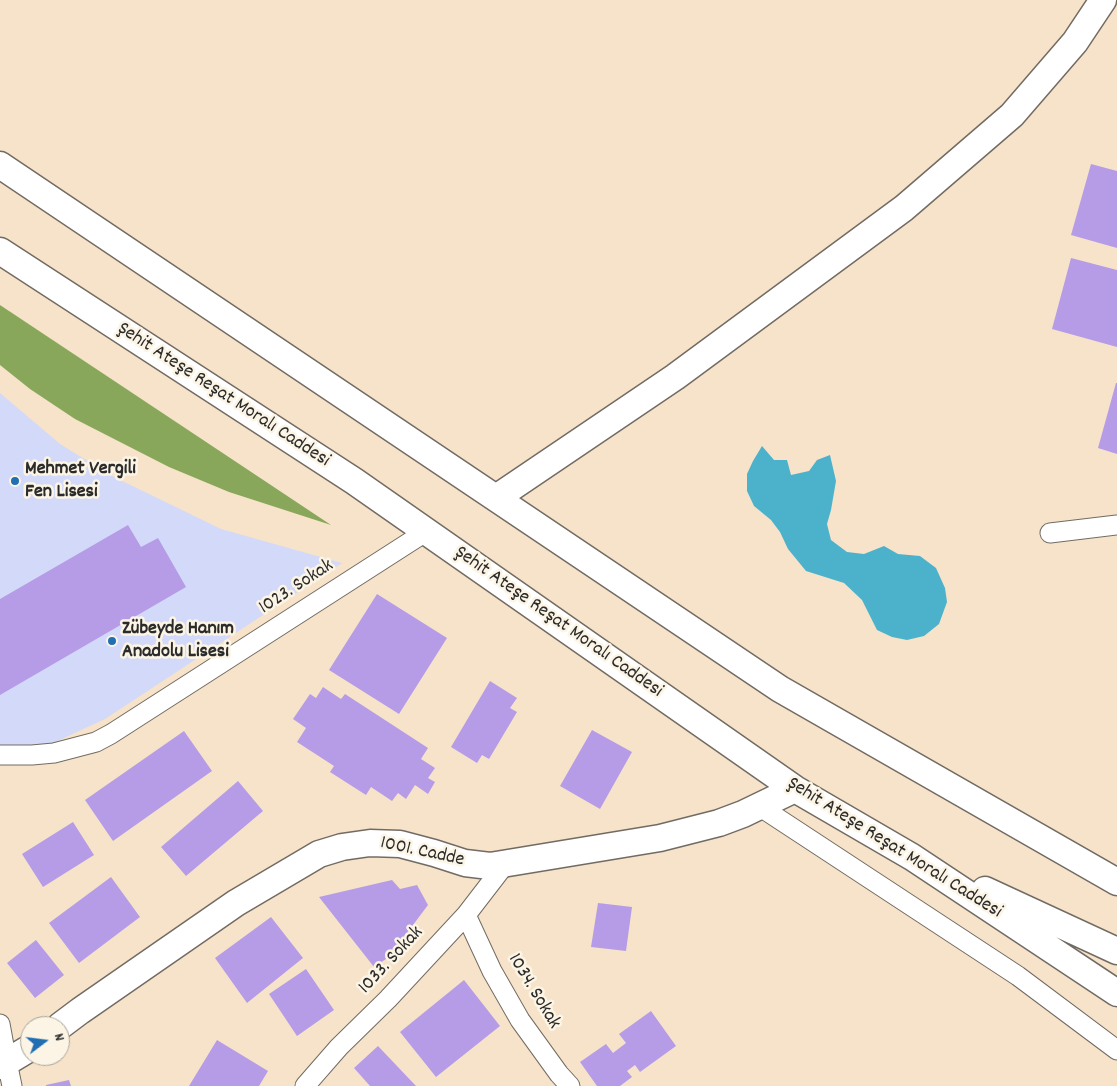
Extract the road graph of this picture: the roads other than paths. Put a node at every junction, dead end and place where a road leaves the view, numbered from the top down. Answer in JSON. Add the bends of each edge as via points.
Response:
{"nodes":[{"id":1,"x":1104,"y":0,"type":"edge"},
{"id":2,"x":0,"y":165,"type":"edge"},
{"id":3,"x":0,"y":251,"type":"edge"},
{"id":4,"x":496,"y":498,"type":"junction"},
{"id":5,"x":1117,"y":525,"type":"edge"},
{"id":6,"x":427,"y":531,"type":"junction"},
{"id":7,"x":1050,"y":533,"type":"dead end"},
{"id":8,"x":0,"y":755,"type":"edge"},
{"id":9,"x":795,"y":789,"type":"junction"},
{"id":10,"x":759,"y":806,"type":"junction"},
{"id":11,"x":912,"y":857,"type":"junction"},
{"id":12,"x":506,"y":863,"type":"junction"},
{"id":13,"x":1117,"y":882,"type":"edge"},
{"id":14,"x":466,"y":915,"type":"junction"},
{"id":15,"x":1117,"y":951,"type":"edge"},
{"id":16,"x":1117,"y":993,"type":"edge"},
{"id":17,"x":70,"y":1018,"type":"edge"},
{"id":18,"x":0,"y":1024,"type":"edge"},
{"id":19,"x":1117,"y":1050,"type":"edge"},
{"id":20,"x":20,"y":1058,"type":"edge"},
{"id":21,"x":6,"y":1071,"type":"edge"},
{"id":22,"x":305,"y":1086,"type":"edge"},
{"id":23,"x":570,"y":1086,"type":"edge"}],
"edges":[{"from":1,"to":4,"type":"main road","via":[[1075,42],[1012,115],[904,208],[675,377]]},
{"from":2,"to":4,"type":"main road"},
{"from":3,"to":6,"type":"main road","name":"Şehit Ateşe Reşat Moralı Caddesi"},
{"from":4,"to":13,"type":"main road","via":[[780,689]]},
{"from":5,"to":7,"type":"street"},
{"from":6,"to":8,"type":"street","name":"1023. Sokak","via":[[96,742],[54,753]]},
{"from":6,"to":9,"type":"main road","name":"Şehit Ateşe Reşat Moralı Caddesi"},
{"from":9,"to":10,"type":"main road","name":"1001. Cadde"},
{"from":9,"to":11,"type":"main road","name":"Şehit Ateşe Reşat Moralı Caddesi"},
{"from":10,"to":12,"type":"main road","name":"1001. Cadde","via":[[719,823],[660,838]]},
{"from":10,"to":19,"type":"street","via":[[1018,976]]},
{"from":11,"to":15,"type":"main road"},
{"from":11,"to":16,"type":"main road","name":"Şehit Ateşe Reşat Moralı Caddesi"},
{"from":12,"to":14,"type":"street","name":"1033. Sokak"},
{"from":12,"to":17,"type":"main road","name":"1001. Cadde","via":[[490,866],[465,863],[400,844],[370,843],[319,854],[236,903]]},
{"from":14,"to":22,"type":"street","name":"1033. Sokak"},
{"from":14,"to":23,"type":"street","name":"1034. Sokak","via":[[520,1020]]},
{"from":18,"to":21,"type":"street"},
{"from":20,"to":21,"type":"main road"}]}
